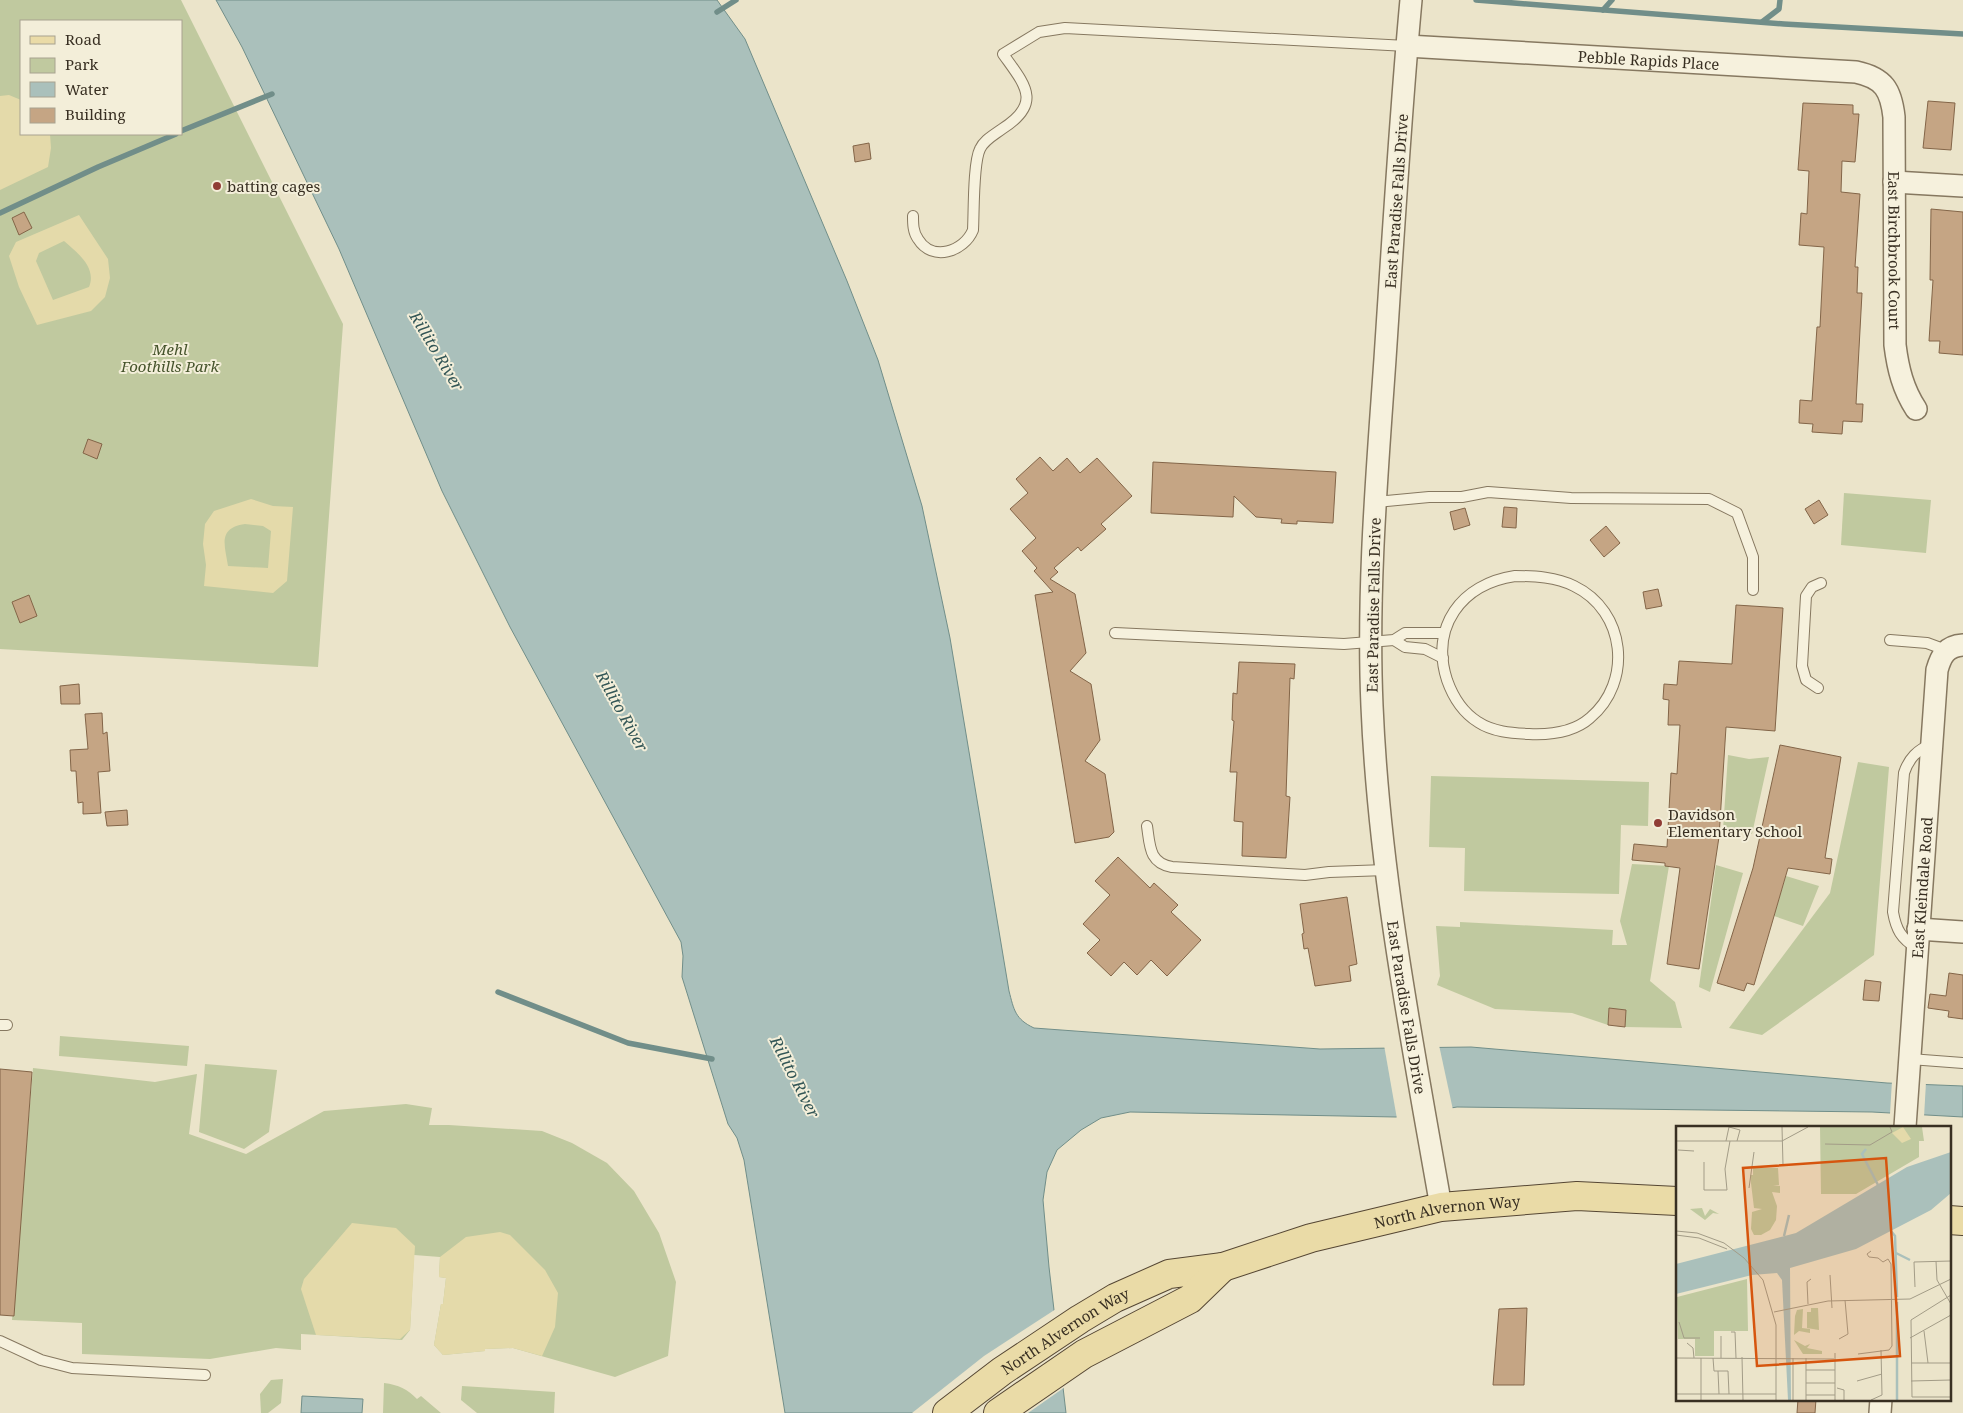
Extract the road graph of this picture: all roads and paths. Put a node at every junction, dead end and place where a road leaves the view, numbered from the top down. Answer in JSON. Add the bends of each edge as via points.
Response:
{"nodes":[{"id":1,"x":1410,"y":0,"type":"edge"},
{"id":2,"x":1407,"y":46,"type":"junction"},
{"id":3,"x":1886,"y":87,"type":"joint"},
{"id":4,"x":1894,"y":182,"type":"junction"},
{"id":5,"x":1963,"y":186,"type":"edge"},
{"id":6,"x":913,"y":216,"type":"dead end"},
{"id":7,"x":1916,"y":409,"type":"dead end"},
{"id":8,"x":1376,"y":502,"type":"junction"},
{"id":9,"x":1821,"y":583,"type":"dead end"},
{"id":10,"x":1753,"y":590,"type":"dead end"},
{"id":11,"x":1115,"y":633,"type":"dead end"},
{"id":12,"x":1444,"y":633,"type":"junction"},
{"id":13,"x":1394,"y":640,"type":"junction"},
{"id":14,"x":1890,"y":640,"type":"dead end"},
{"id":15,"x":1370,"y":643,"type":"junction"},
{"id":16,"x":1955,"y":647,"type":"edge"},
{"id":17,"x":1443,"y":658,"type":"junction"},
{"id":18,"x":1818,"y":688,"type":"dead end"},
{"id":19,"x":1147,"y":826,"type":"dead end"},
{"id":20,"x":1386,"y":870,"type":"junction"},
{"id":21,"x":1963,"y":932,"type":"edge"},
{"id":22,"x":1917,"y":939,"type":"junction"},
{"id":23,"x":1910,"y":1059,"type":"junction"},
{"id":24,"x":1963,"y":1063,"type":"edge"},
{"id":25,"x":1906,"y":1121,"type":"edge"},
{"id":26,"x":1676,"y":1202,"type":"edge"},
{"id":27,"x":1440,"y":1207,"type":"junction"},
{"id":28,"x":1950,"y":1220,"type":"edge"},
{"id":29,"x":1963,"y":1221,"type":"edge"},
{"id":30,"x":1223,"y":1268,"type":"junction"},
{"id":31,"x":0,"y":1341,"type":"edge"},
{"id":32,"x":205,"y":1375,"type":"dead end"},
{"id":33,"x":1881,"y":1400,"type":"edge"},
{"id":34,"x":947,"y":1413,"type":"edge"},
{"id":35,"x":998,"y":1413,"type":"edge"},
{"id":36,"x":1880,"y":1413,"type":"edge"}],
"edges":[{"from":1,"to":2,"type":"street","name":"East Paradise Falls Drive"},
{"from":2,"to":3,"type":"street","name":"Pebble Rapids Place","via":[[1856,72],[1868,74]]},
{"from":2,"to":6,"type":"lane","via":[[1065,28],[1039,32],[1003,54],[1021,80],[1025,90],[1025,108],[1020,116],[991,136],[980,150],[970,238],[954,250],[934,251],[917,238]]},
{"from":2,"to":8,"type":"street","name":"East Paradise Falls Drive"},
{"from":3,"to":4,"type":"street","name":"East Birchbrook Court","via":[[1893,108]]},
{"from":4,"to":5,"type":"street"},
{"from":4,"to":7,"type":"street","name":"East Birchbrook Court","via":[[1895,345],[1901,379]]},
{"from":8,"to":10,"type":"lane","via":[[1462,497],[1488,492],[1571,498],[1709,499],[1738,513],[1753,557]]},
{"from":8,"to":15,"type":"street","name":"East Paradise Falls Drive"},
{"from":9,"to":18,"type":"lane","via":[[1812,587],[1806,596],[1802,666],[1806,680]]},
{"from":11,"to":15,"type":"lane"},
{"from":12,"to":13,"type":"lane","via":[[1405,633]]},
{"from":12,"to":17,"type":"lane"},
{"from":12,"to":17,"type":"lane","via":[[1456,609],[1476,589],[1501,578],[1546,577],[1574,585],[1598,603],[1614,628],[1619,662],[1612,691],[1596,713],[1575,728],[1536,734],[1492,729],[1468,715],[1450,688]]},
{"from":13,"to":15,"type":"lane"},
{"from":13,"to":17,"type":"lane","via":[[1405,647],[1425,649]]},
{"from":14,"to":16,"type":"lane"},
{"from":15,"to":20,"type":"street","name":"East Paradise Falls Drive","via":[[1372,710]]},
{"from":16,"to":22,"type":"street","name":"East Kleindale Road","via":[[1940,659],[1937,670]]},
{"from":19,"to":20,"type":"lane","via":[[1152,854],[1160,864],[1172,867],[1306,875]]},
{"from":20,"to":27,"type":"street","name":"East Paradise Falls Drive"},
{"from":21,"to":22,"type":"street"},
{"from":22,"to":23,"type":"street","name":"East Kleindale Road"},
{"from":23,"to":24,"type":"lane"},
{"from":23,"to":25,"type":"street","name":"East Kleindale Road"},
{"from":26,"to":27,"type":"main road","name":"North Alvernon Way","via":[[1577,1196]]},
{"from":27,"to":30,"type":"main road","name":"North Alvernon Way","via":[[1310,1238]]},
{"from":28,"to":29,"type":"main road"},
{"from":30,"to":34,"type":"main road","name":"North Alvernon Way","via":[[1169,1274],[1116,1298],[1002,1371]]},
{"from":30,"to":35,"type":"main road","name":"North Alvernon Way","via":[[1190,1299],[1084,1354]]},
{"from":31,"to":32,"type":"lane","via":[[41,1360],[72,1368]]},
{"from":33,"to":36,"type":"street"}]}
